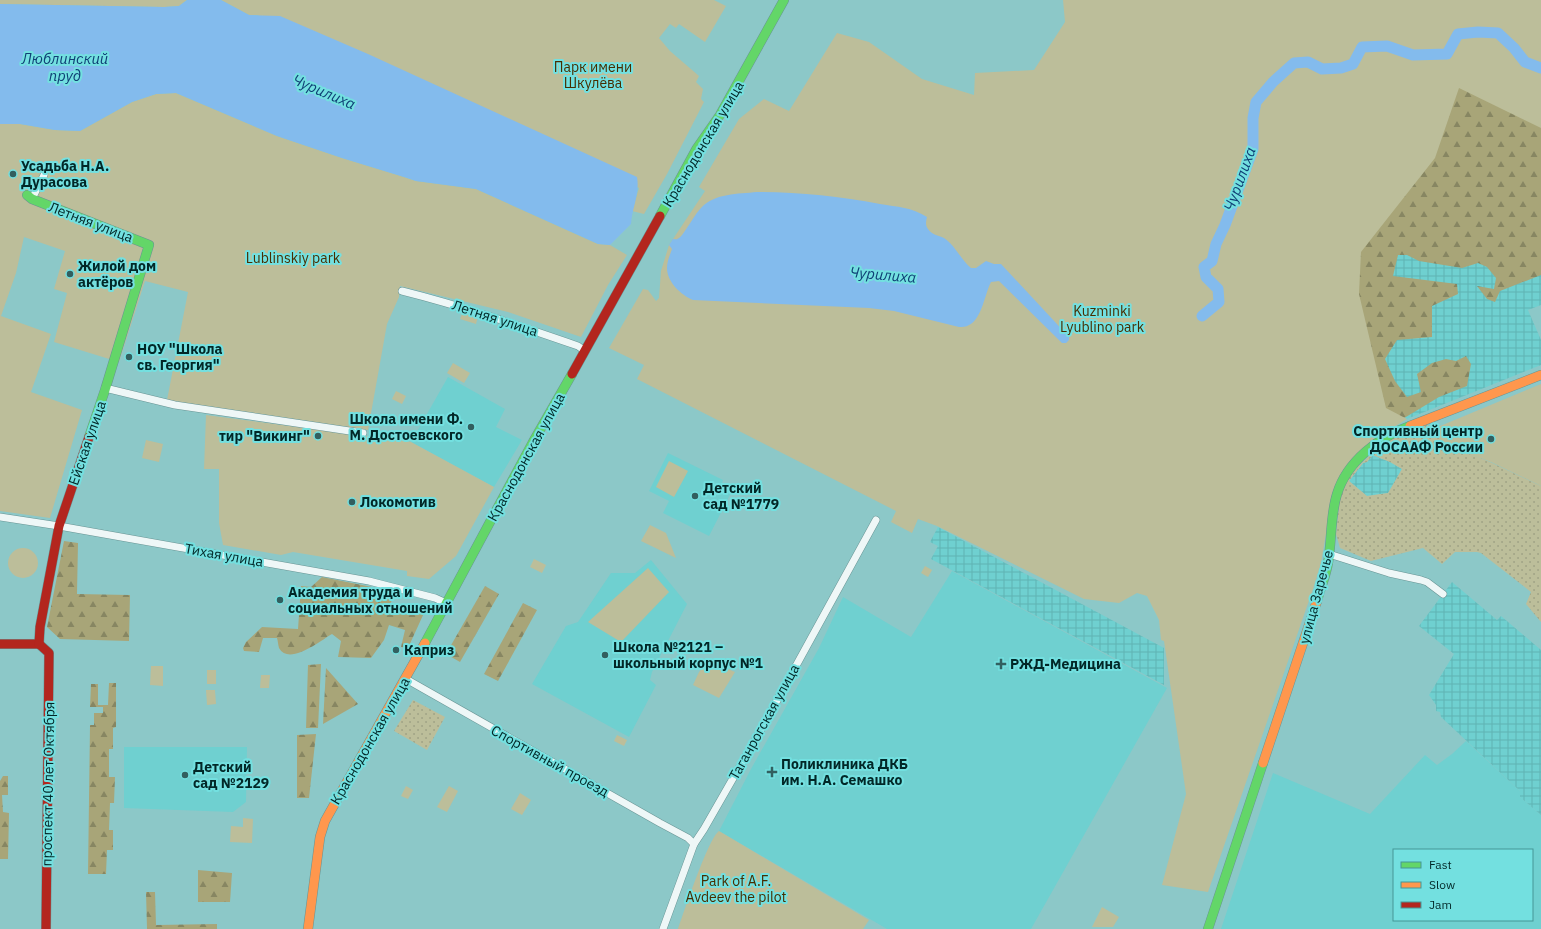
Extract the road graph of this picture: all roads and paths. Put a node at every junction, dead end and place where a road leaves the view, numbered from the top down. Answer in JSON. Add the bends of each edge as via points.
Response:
{"nodes":[{"id":1,"x":784,"y":0,"type":"edge"},
{"id":2,"x":44,"y":175,"type":"dead end"},
{"id":3,"x":29,"y":197,"type":"joint"},
{"id":4,"x":149,"y":245,"type":"joint"},
{"id":5,"x":402,"y":291,"type":"dead end"},
{"id":6,"x":585,"y":351,"type":"junction"},
{"id":7,"x":1541,"y":375,"type":"edge"},
{"id":8,"x":105,"y":388,"type":"junction"},
{"id":9,"x":363,"y":433,"type":"dead end"},
{"id":10,"x":0,"y":518,"type":"edge"},
{"id":11,"x":876,"y":520,"type":"dead end"},
{"id":12,"x":59,"y":526,"type":"junction"},
{"id":13,"x":1329,"y":554,"type":"junction"},
{"id":14,"x":1443,"y":594,"type":"dead end"},
{"id":15,"x":446,"y":603,"type":"junction"},
{"id":16,"x":0,"y":644,"type":"edge"},
{"id":17,"x":39,"y":644,"type":"junction"},
{"id":18,"x":406,"y":679,"type":"junction"},
{"id":19,"x":694,"y":844,"type":"junction"},
{"id":20,"x":46,"y":929,"type":"edge"},
{"id":21,"x":308,"y":929,"type":"edge"},
{"id":22,"x":664,"y":929,"type":"edge"},
{"id":23,"x":1208,"y":929,"type":"edge"}],
"edges":[{"from":1,"to":6,"type":"street","name":"Краснодонская улица","via":[[720,115],[697,148]]},
{"from":2,"to":3,"type":"street","name":"Летняя улица"},
{"from":3,"to":4,"type":"street","name":"Летняя улица"},
{"from":4,"to":8,"type":"street","name":"Ейская улица"},
{"from":5,"to":6,"type":"street","name":"Летняя улица","via":[[524,327],[578,346]]},
{"from":6,"to":15,"type":"street","name":"Краснодонская улица"},
{"from":7,"to":13,"type":"street","name":"улица Заречье","via":[[1398,430],[1370,448],[1349,470],[1341,484],[1334,509]]},
{"from":8,"to":9,"type":"street","via":[[175,405]]},
{"from":8,"to":12,"type":"street","name":"Ейская улица"},
{"from":10,"to":12,"type":"street","name":"Тихая улица"},
{"from":11,"to":19,"type":"street","name":"Таганрогская улица","via":[[760,732]]},
{"from":12,"to":15,"type":"street","name":"Тихая улица","via":[[369,580]]},
{"from":12,"to":17,"type":"street","name":"Ейская улица"},
{"from":13,"to":14,"type":"street","via":[[1427,582]]},
{"from":13,"to":23,"type":"street","name":"улица Заречье","via":[[1314,610]]},
{"from":15,"to":18,"type":"street","name":"Краснодонская улица"},
{"from":16,"to":17,"type":"street"},
{"from":17,"to":20,"type":"street","name":"проспект 40 лет Октября","via":[[49,653]]},
{"from":18,"to":19,"type":"street","name":"Спортивный проезд","via":[[688,838]]},
{"from":18,"to":21,"type":"street","name":"Краснодонская улица","via":[[322,828]]},
{"from":19,"to":22,"type":"street","name":"Таганрогская улица"}]}
